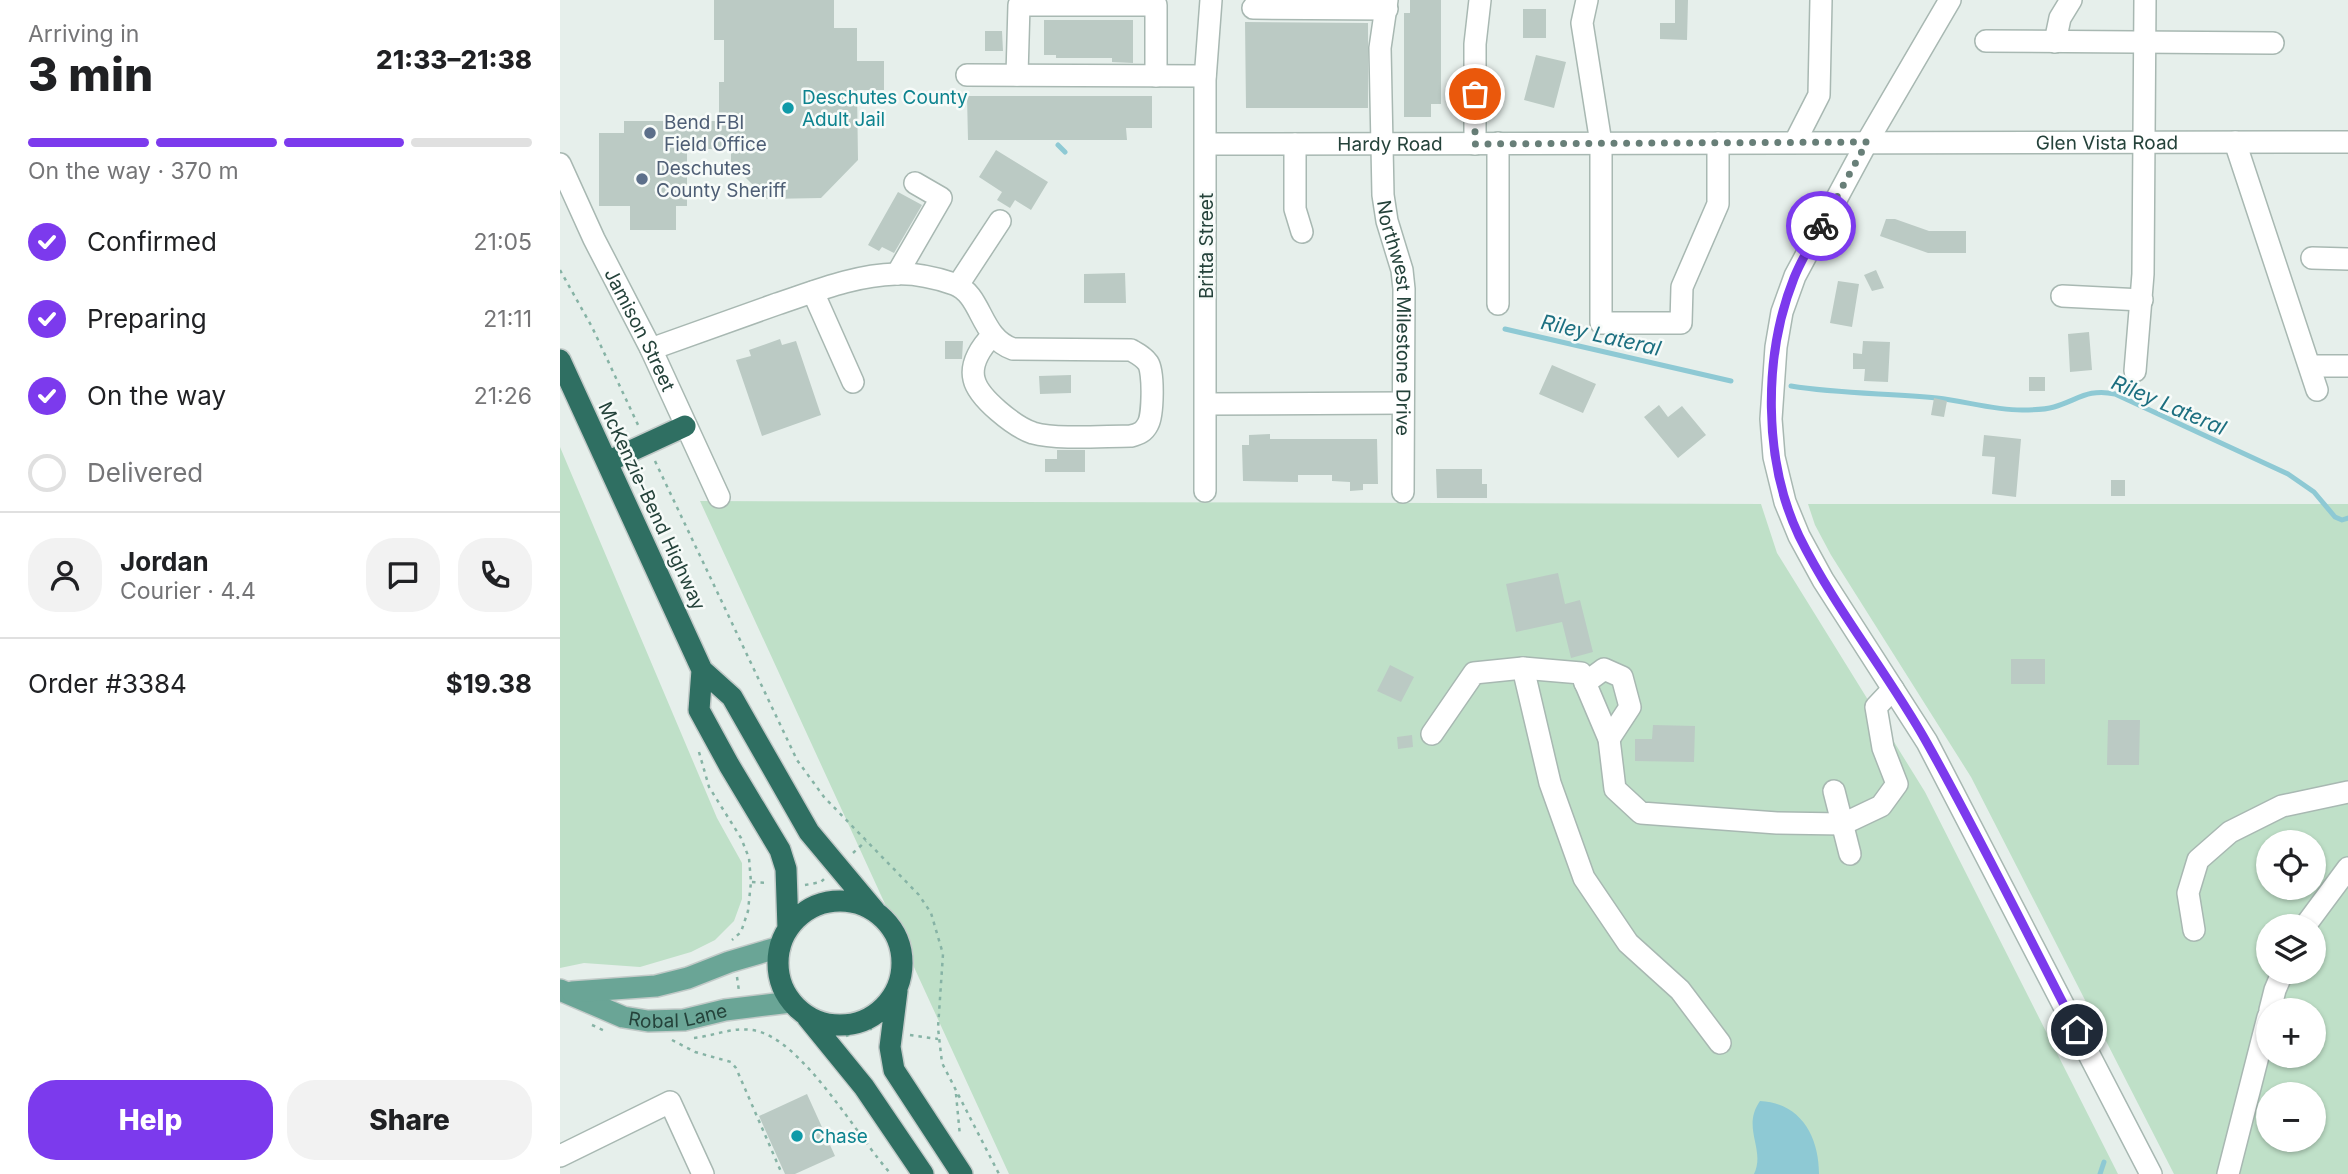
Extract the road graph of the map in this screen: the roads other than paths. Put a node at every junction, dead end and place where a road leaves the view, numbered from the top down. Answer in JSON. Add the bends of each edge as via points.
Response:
{"nodes":[{"id":1,"x":1212,"y":0,"type":"edge"},
{"id":2,"x":1480,"y":0,"type":"edge"},
{"id":3,"x":1587,"y":0,"type":"edge"},
{"id":4,"x":1821,"y":0,"type":"edge"},
{"id":5,"x":1950,"y":0,"type":"edge"},
{"id":6,"x":2071,"y":0,"type":"edge"},
{"id":7,"x":2145,"y":0,"type":"edge"},
{"id":8,"x":1387,"y":5,"type":"edge"},
{"id":9,"x":1252,"y":8,"type":"dead end"},
{"id":10,"x":1986,"y":41,"type":"dead end"},
{"id":11,"x":2056,"y":41,"type":"junction"},
{"id":12,"x":2145,"y":42,"type":"junction"},
{"id":13,"x":2273,"y":43,"type":"dead end"},
{"id":14,"x":967,"y":75,"type":"dead end"},
{"id":15,"x":1017,"y":75,"type":"junction"},
{"id":16,"x":1156,"y":76,"type":"junction"},
{"id":17,"x":1205,"y":76,"type":"junction"},
{"id":18,"x":1795,"y":142,"type":"junction"},
{"id":19,"x":1867,"y":142,"type":"junction"},
{"id":20,"x":2144,"y":142,"type":"junction"},
{"id":21,"x":2235,"y":142,"type":"junction"},
{"id":22,"x":2348,"y":142,"type":"edge"},
{"id":23,"x":1384,"y":143,"type":"junction"},
{"id":24,"x":1498,"y":143,"type":"junction"},
{"id":25,"x":1601,"y":143,"type":"junction"},
{"id":26,"x":1718,"y":143,"type":"junction"},
{"id":27,"x":1206,"y":144,"type":"junction"},
{"id":28,"x":1295,"y":144,"type":"junction"},
{"id":29,"x":1475,"y":144,"type":"junction"},
{"id":30,"x":560,"y":164,"type":"edge"},
{"id":31,"x":915,"y":183,"type":"dead end"},
{"id":32,"x":1000,"y":221,"type":"dead end"},
{"id":33,"x":1302,"y":232,"type":"dead end"},
{"id":34,"x":2312,"y":258,"type":"dead end"},
{"id":35,"x":2348,"y":258,"type":"edge"},
{"id":36,"x":897,"y":274,"type":"junction"},
{"id":37,"x":958,"y":285,"type":"junction"},
{"id":38,"x":813,"y":292,"type":"junction"},
{"id":39,"x":2062,"y":296,"type":"dead end"},
{"id":40,"x":2142,"y":300,"type":"junction"},
{"id":41,"x":1498,"y":304,"type":"dead end"},
{"id":42,"x":992,"y":336,"type":"junction"},
{"id":43,"x":651,"y":349,"type":"junction"},
{"id":44,"x":560,"y":360,"type":"edge"},
{"id":45,"x":2314,"y":366,"type":"dead end"},
{"id":46,"x":2348,"y":366,"type":"edge"},
{"id":47,"x":2135,"y":371,"type":"dead end"},
{"id":48,"x":853,"y":382,"type":"dead end"},
{"id":49,"x":2317,"y":390,"type":"dead end"},
{"id":50,"x":1403,"y":403,"type":"junction"},
{"id":51,"x":1206,"y":404,"type":"junction"},
{"id":52,"x":685,"y":426,"type":"junction"},
{"id":53,"x":607,"y":462,"type":"junction"},
{"id":54,"x":1205,"y":491,"type":"dead end"},
{"id":55,"x":1403,"y":492,"type":"dead end"},
{"id":56,"x":719,"y":497,"type":"dead end"},
{"id":57,"x":1523,"y":668,"type":"junction"},
{"id":58,"x":702,"y":670,"type":"junction"},
{"id":59,"x":1586,"y":683,"type":"junction"},
{"id":60,"x":1893,"y":689,"type":"junction"},
{"id":61,"x":1432,"y":734,"type":"dead end"},
{"id":62,"x":1609,"y":738,"type":"junction"},
{"id":63,"x":1834,"y":790,"type":"dead end"},
{"id":64,"x":2348,"y":792,"type":"edge"},
{"id":65,"x":1843,"y":824,"type":"junction"},
{"id":66,"x":1850,"y":854,"type":"dead end"},
{"id":67,"x":2348,"y":869,"type":"edge"},
{"id":68,"x":875,"y":911,"type":"junction"},
{"id":69,"x":2314,"y":914,"type":"edge"},
{"id":70,"x":2194,"y":930,"type":"dead end"},
{"id":71,"x":784,"y":938,"type":"junction"},
{"id":72,"x":897,"y":988,"type":"junction"},
{"id":73,"x":565,"y":991,"type":"edge"},
{"id":74,"x":798,"y":1009,"type":"junction"},
{"id":75,"x":1720,"y":1043,"type":"dead end"},
{"id":76,"x":2256,"y":1064,"type":"edge"},
{"id":77,"x":560,"y":1156,"type":"edge"},
{"id":78,"x":703,"y":1174,"type":"edge"},
{"id":79,"x":923,"y":1174,"type":"edge"},
{"id":80,"x":962,"y":1174,"type":"edge"},
{"id":81,"x":2151,"y":1174,"type":"edge"},
{"id":82,"x":2228,"y":1174,"type":"edge"}],
"edges":[{"from":1,"to":17,"type":"street","name":"Britta Street"},
{"from":2,"to":29,"type":"street"},
{"from":3,"to":25,"type":"street","via":[[1582,23]]},
{"from":4,"to":18,"type":"street","via":[[1819,95]]},
{"from":5,"to":19,"type":"street"},
{"from":6,"to":11,"type":"street","via":[[2060,18]]},
{"from":7,"to":12,"type":"street"},
{"from":8,"to":9,"type":"street"},
{"from":8,"to":23,"type":"street","name":"Northwest Milestone Drive","via":[[1380,48]]},
{"from":10,"to":11,"type":"street"},
{"from":11,"to":12,"type":"street"},
{"from":12,"to":13,"type":"street"},
{"from":12,"to":20,"type":"street"},
{"from":14,"to":15,"type":"street"},
{"from":15,"to":16,"type":"street"},
{"from":15,"to":16,"type":"street","via":[[1019,5],[1156,5]]},
{"from":16,"to":17,"type":"street"},
{"from":17,"to":27,"type":"street","name":"Britta Street"},
{"from":18,"to":19,"type":"street","name":"Hardy Road"},
{"from":18,"to":26,"type":"street","name":"Hardy Road"},
{"from":19,"to":20,"type":"street","name":"Glen Vista Road"},
{"from":19,"to":60,"type":"street","via":[[1790,288],[1776,347],[1771,419],[1774,457],[1799,536]]},
{"from":20,"to":21,"type":"street","name":"Glen Vista Road"},
{"from":20,"to":40,"type":"street"},
{"from":21,"to":22,"type":"street","name":"Glen Vista Road"},
{"from":21,"to":49,"type":"street"},
{"from":23,"to":28,"type":"street","name":"Hardy Road"},
{"from":23,"to":29,"type":"street","name":"Hardy Road"},
{"from":23,"to":50,"type":"street","name":"Northwest Milestone Drive","via":[[1383,195],[1403,280]]},
{"from":24,"to":25,"type":"street","name":"Hardy Road"},
{"from":24,"to":29,"type":"street","name":"Hardy Road"},
{"from":24,"to":41,"type":"street"},
{"from":25,"to":26,"type":"street","name":"Hardy Road"},
{"from":25,"to":26,"type":"street","via":[[1601,323],[1681,323],[1682,287],[1718,204]]},
{"from":27,"to":28,"type":"street","name":"Hardy Road"},
{"from":27,"to":51,"type":"street","name":"Britta Street"},
{"from":28,"to":33,"type":"street","via":[[1295,209]]},
{"from":30,"to":43,"type":"street","name":"Jamison Street"},
{"from":31,"to":36,"type":"street","via":[[941,198]]},
{"from":32,"to":37,"type":"street"},
{"from":34,"to":35,"type":"street"},
{"from":36,"to":37,"type":"street"},
{"from":36,"to":38,"type":"street","via":[[854,279]]},
{"from":37,"to":42,"type":"street"},
{"from":38,"to":43,"type":"street"},
{"from":38,"to":48,"type":"street"},
{"from":39,"to":40,"type":"street"},
{"from":40,"to":47,"type":"street"},
{"from":42,"to":42,"type":"street","via":[[1013,349],[1131,350],[1142,356],[1152,371],[1147,427],[1131,436],[1048,435],[1015,423],[980,392],[974,379],[981,347]]},
{"from":43,"to":52,"type":"street","name":"Jamison Street"},
{"from":44,"to":53,"type":"highway","name":"McKenzie-Bend Highway"},
{"from":45,"to":46,"type":"street"},
{"from":50,"to":51,"type":"street"},
{"from":50,"to":55,"type":"street","name":"Northwest Milestone Drive"},
{"from":51,"to":54,"type":"street","name":"Britta Street"},
{"from":52,"to":53,"type":"highway"},
{"from":52,"to":56,"type":"street","name":"Jamison Street"},
{"from":53,"to":58,"type":"highway","name":"McKenzie-Bend Highway"},
{"from":57,"to":59,"type":"street","via":[[1581,673]]},
{"from":57,"to":61,"type":"street","via":[[1474,673]]},
{"from":57,"to":75,"type":"street","via":[[1553,794],[1584,878],[1628,943],[1680,990]]},
{"from":58,"to":68,"type":"highway","name":"McKenzie-Bend Highway","via":[[732,697],[808,832]]},
{"from":58,"to":71,"type":"highway","name":"McKenzie-Bend Highway","via":[[699,710],[780,850],[787,884]]},
{"from":59,"to":62,"type":"street"},
{"from":59,"to":62,"type":"street","via":[[1604,669],[1622,677],[1630,708]]},
{"from":60,"to":65,"type":"street","via":[[1877,707],[1883,748],[1897,784],[1881,806]]},
{"from":60,"to":81,"type":"street","via":[[1927,742]]},
{"from":62,"to":65,"type":"street","via":[[1615,789],[1641,813]]},
{"from":63,"to":65,"type":"street"},
{"from":64,"to":70,"type":"street","via":[[2282,806],[2230,832],[2198,860],[2188,893]]},
{"from":65,"to":66,"type":"street"},
{"from":67,"to":69,"type":"street"},
{"from":68,"to":71,"type":"highway","via":[[857,903],[818,905],[801,914]]},
{"from":68,"to":72,"type":"highway","via":[[900,946]]},
{"from":71,"to":73,"type":"main road","name":"Robal Lane","via":[[688,978],[656,986]]},
{"from":71,"to":74,"type":"highway","via":[[778,966],[781,985]]},
{"from":72,"to":74,"type":"highway","via":[[885,1006],[868,1019],[847,1025],[825,1024]]},
{"from":72,"to":80,"type":"highway","via":[[890,1032],[894,1070]]},
{"from":73,"to":74,"type":"main road","name":"Robal Lane","via":[[623,1017],[648,1021],[740,1019]]},
{"from":74,"to":79,"type":"highway","via":[[864,1087]]},
{"from":76,"to":82,"type":"street"},
{"from":77,"to":78,"type":"street","via":[[670,1102]]}]}
